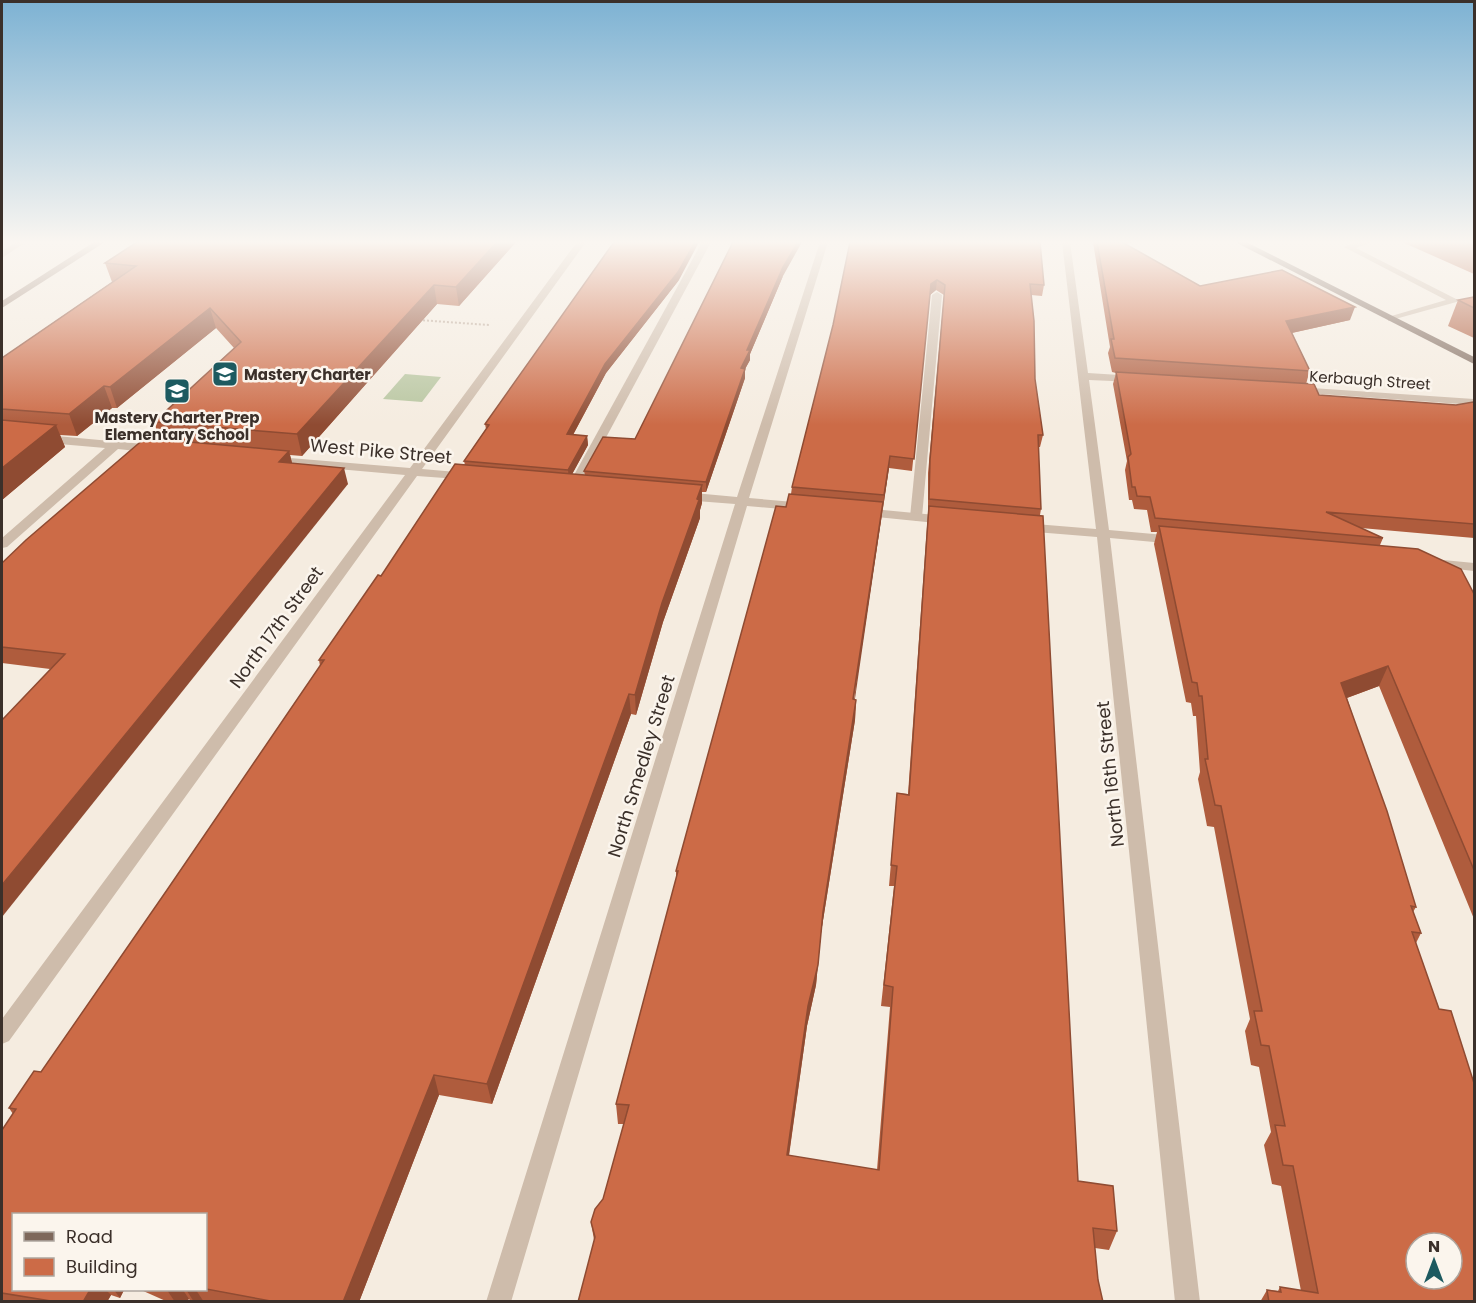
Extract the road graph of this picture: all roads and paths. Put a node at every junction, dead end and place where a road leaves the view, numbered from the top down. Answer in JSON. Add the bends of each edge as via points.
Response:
{"nodes":[{"id":1,"x":538,"y":303,"type":"edge"},
{"id":2,"x":674,"y":303,"type":"edge"},
{"id":3,"x":805,"y":303,"type":"edge"},
{"id":4,"x":936,"y":303,"type":"edge"},
{"id":5,"x":1074,"y":303,"type":"edge"},
{"id":6,"x":1359,"y":303,"type":"edge"},
{"id":7,"x":1449,"y":303,"type":"edge"},
{"id":8,"x":1391,"y":319,"type":"junction"},
{"id":9,"x":416,"y":320,"type":"edge"},
{"id":10,"x":520,"y":327,"type":"junction"},
{"id":11,"x":1474,"y":361,"type":"edge"},
{"id":12,"x":1084,"y":376,"type":"junction"},
{"id":13,"x":1144,"y":380,"type":"edge"},
{"id":14,"x":1285,"y":389,"type":"edge"},
{"id":15,"x":1474,"y":402,"type":"edge"},
{"id":16,"x":2,"y":435,"type":"edge"},
{"id":17,"x":116,"y":445,"type":"junction"},
{"id":18,"x":163,"y":450,"type":"edge"},
{"id":19,"x":259,"y":458,"type":"edge"},
{"id":20,"x":414,"y":472,"type":"junction"},
{"id":21,"x":483,"y":478,"type":"edge"},
{"id":22,"x":574,"y":486,"type":"edge"},
{"id":23,"x":675,"y":495,"type":"edge"},
{"id":24,"x":742,"y":501,"type":"junction"},
{"id":25,"x":823,"y":509,"type":"edge"},
{"id":26,"x":846,"y":511,"type":"edge"},
{"id":27,"x":916,"y":517,"type":"junction"},
{"id":28,"x":962,"y":521,"type":"edge"},
{"id":29,"x":1008,"y":525,"type":"edge"},
{"id":30,"x":1103,"y":534,"type":"junction"},
{"id":31,"x":1192,"y":542,"type":"edge"},
{"id":32,"x":2,"y":544,"type":"edge"},
{"id":33,"x":1416,"y":562,"type":"edge"},
{"id":34,"x":1474,"y":567,"type":"edge"},
{"id":35,"x":2,"y":1035,"type":"edge"},
{"id":36,"x":498,"y":1302,"type":"edge"},
{"id":37,"x":1188,"y":1302,"type":"edge"}],
"edges":[{"from":1,"to":10,"type":"street","name":"North 17th Street"},
{"from":2,"to":22,"type":"street"},
{"from":3,"to":24,"type":"street","name":"North Smedley Street"},
{"from":4,"to":27,"type":"street"},
{"from":5,"to":12,"type":"street","name":"North 16th Street"},
{"from":6,"to":8,"type":"main road"},
{"from":7,"to":8,"type":"street"},
{"from":8,"to":11,"type":"main road"},
{"from":9,"to":10,"type":"path"},
{"from":10,"to":20,"type":"street","name":"North 17th Street"},
{"from":12,"to":13,"type":"street"},
{"from":12,"to":30,"type":"street","name":"North 16th Street"},
{"from":14,"to":15,"type":"street","name":"Kerbaugh Street"},
{"from":16,"to":17,"type":"street"},
{"from":17,"to":18,"type":"street"},
{"from":17,"to":32,"type":"street"},
{"from":19,"to":20,"type":"street","name":"West Pike Street"},
{"from":20,"to":21,"type":"street","name":"West Pike Street"},
{"from":20,"to":35,"type":"street","name":"North 17th Street"},
{"from":23,"to":24,"type":"street"},
{"from":24,"to":25,"type":"street"},
{"from":24,"to":36,"type":"street","name":"North Smedley Street"},
{"from":26,"to":27,"type":"street"},
{"from":27,"to":28,"type":"street"},
{"from":29,"to":30,"type":"street"},
{"from":30,"to":31,"type":"street"},
{"from":30,"to":37,"type":"street","name":"North 16th Street"},
{"from":33,"to":34,"type":"street"}]}
